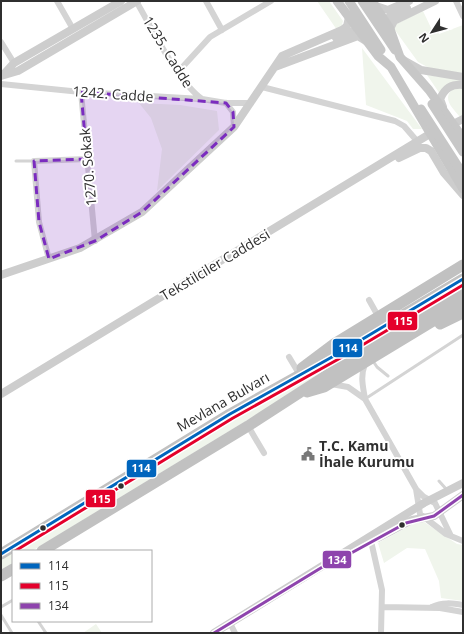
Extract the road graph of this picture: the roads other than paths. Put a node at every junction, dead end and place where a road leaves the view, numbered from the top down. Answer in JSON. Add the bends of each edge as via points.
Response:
{"nodes":[{"id":1,"x":57,"y":1,"type":"edge"},
{"id":2,"x":121,"y":1,"type":"edge"},
{"id":3,"x":137,"y":1,"type":"edge"},
{"id":4,"x":206,"y":1,"type":"edge"},
{"id":5,"x":271,"y":1,"type":"edge"},
{"id":6,"x":337,"y":1,"type":"edge"},
{"id":7,"x":349,"y":1,"type":"edge"},
{"id":8,"x":362,"y":1,"type":"edge"},
{"id":9,"x":409,"y":1,"type":"edge"},
{"id":10,"x":422,"y":1,"type":"edge"},
{"id":11,"x":435,"y":1,"type":"edge"},
{"id":12,"x":456,"y":1,"type":"edge"},
{"id":13,"x":374,"y":4,"type":"edge"},
{"id":14,"x":463,"y":16,"type":"edge"},
{"id":15,"x":349,"y":17,"type":"junction"},
{"id":16,"x":389,"y":17,"type":"dead end"},
{"id":17,"x":73,"y":29,"type":"junction"},
{"id":18,"x":390,"y":29,"type":"junction"},
{"id":19,"x":222,"y":30,"type":"junction"},
{"id":20,"x":353,"y":31,"type":"dead end"},
{"id":21,"x":366,"y":41,"type":"junction"},
{"id":22,"x":1,"y":42,"type":"edge"},
{"id":23,"x":400,"y":58,"type":"junction"},
{"id":24,"x":14,"y":63,"type":"junction"},
{"id":25,"x":275,"y":67,"type":"junction"},
{"id":26,"x":391,"y":67,"type":"junction"},
{"id":27,"x":178,"y":72,"type":"junction"},
{"id":28,"x":3,"y":75,"type":"edge"},
{"id":29,"x":463,"y":77,"type":"edge"},
{"id":30,"x":1,"y":84,"type":"edge"},
{"id":31,"x":463,"y":85,"type":"edge"},
{"id":32,"x":262,"y":87,"type":"junction"},
{"id":33,"x":82,"y":92,"type":"junction"},
{"id":34,"x":202,"y":99,"type":"junction"},
{"id":35,"x":226,"y":102,"type":"junction"},
{"id":36,"x":251,"y":103,"type":"junction"},
{"id":37,"x":445,"y":111,"type":"junction"},
{"id":38,"x":234,"y":127,"type":"junction"},
{"id":39,"x":428,"y":135,"type":"dead end"},
{"id":40,"x":463,"y":138,"type":"edge"},
{"id":41,"x":417,"y":141,"type":"junction"},
{"id":42,"x":463,"y":152,"type":"edge"},
{"id":43,"x":87,"y":159,"type":"junction"},
{"id":44,"x":34,"y":160,"type":"junction"},
{"id":45,"x":16,"y":161,"type":"dead end"},
{"id":46,"x":378,"y":167,"type":"junction"},
{"id":47,"x":463,"y":174,"type":"edge"},
{"id":48,"x":463,"y":189,"type":"edge"},
{"id":49,"x":463,"y":195,"type":"edge"},
{"id":50,"x":95,"y":241,"type":"junction"},
{"id":51,"x":49,"y":259,"type":"junction"},
{"id":52,"x":463,"y":265,"type":"edge"},
{"id":53,"x":1,"y":274,"type":"edge"},
{"id":54,"x":463,"y":279,"type":"edge"},
{"id":55,"x":463,"y":293,"type":"edge"},
{"id":56,"x":369,"y":300,"type":"dead end"},
{"id":57,"x":463,"y":303,"type":"edge"},
{"id":58,"x":463,"y":313,"type":"edge"},
{"id":59,"x":378,"y":316,"type":"junction"},
{"id":60,"x":418,"y":330,"type":"junction"},
{"id":61,"x":463,"y":335,"type":"edge"},
{"id":62,"x":289,"y":357,"type":"dead end"},
{"id":63,"x":369,"y":360,"type":"junction"},
{"id":64,"x":295,"y":375,"type":"junction"},
{"id":65,"x":388,"y":376,"type":"dead end"},
{"id":66,"x":329,"y":384,"type":"junction"},
{"id":67,"x":300,"y":393,"type":"junction"},
{"id":68,"x":1,"y":394,"type":"edge"},
{"id":69,"x":366,"y":399,"type":"junction"},
{"id":70,"x":248,"y":426,"type":"junction"},
{"id":71,"x":264,"y":453,"type":"dead end"},
{"id":72,"x":438,"y":481,"type":"dead end"},
{"id":73,"x":463,"y":483,"type":"edge"},
{"id":74,"x":416,"y":490,"type":"junction"},
{"id":75,"x":449,"y":491,"type":"junction"},
{"id":76,"x":463,"y":495,"type":"edge"},
{"id":77,"x":431,"y":500,"type":"junction"},
{"id":78,"x":418,"y":508,"type":"junction"},
{"id":79,"x":439,"y":513,"type":"junction"},
{"id":80,"x":424,"y":518,"type":"junction"},
{"id":81,"x":451,"y":536,"type":"junction"},
{"id":82,"x":369,"y":540,"type":"junction"},
{"id":83,"x":463,"y":541,"type":"edge"},
{"id":84,"x":44,"y":550,"type":"edge"},
{"id":85,"x":1,"y":554,"type":"edge"},
{"id":86,"x":12,"y":570,"type":"edge"},
{"id":87,"x":1,"y":576,"type":"edge"},
{"id":88,"x":12,"y":601,"type":"edge"},
{"id":89,"x":463,"y":605,"type":"edge"},
{"id":90,"x":1,"y":607,"type":"edge"},
{"id":91,"x":383,"y":607,"type":"junction"},
{"id":92,"x":430,"y":608,"type":"junction"},
{"id":93,"x":463,"y":612,"type":"edge"},
{"id":94,"x":1,"y":615,"type":"edge"},
{"id":95,"x":39,"y":622,"type":"edge"},
{"id":96,"x":230,"y":623,"type":"junction"},
{"id":97,"x":12,"y":633,"type":"edge"},
{"id":98,"x":46,"y":633,"type":"edge"},
{"id":99,"x":214,"y":633,"type":"edge"},
{"id":100,"x":235,"y":633,"type":"edge"},
{"id":101,"x":380,"y":633,"type":"edge"}],
"edges":[{"from":1,"to":17,"type":"street"},
{"from":2,"to":17,"type":"main road"},
{"from":3,"to":27,"type":"street","name":"1235. Cadde"},
{"from":3,"to":28,"type":"main road","via":[[18,71]]},
{"from":4,"to":19,"type":"street"},
{"from":5,"to":19,"type":"street"},
{"from":6,"to":15,"type":"main road"},
{"from":7,"to":26,"type":"main road"},
{"from":8,"to":23,"type":"main road"},
{"from":9,"to":13,"type":"main road","via":[[388,10]]},
{"from":10,"to":16,"type":"main road"},
{"from":11,"to":18,"type":"main road","via":[[394,21]]},
{"from":12,"to":14,"type":"street"},
{"from":13,"to":18,"type":"main road"},
{"from":15,"to":21,"type":"main road"},
{"from":15,"to":25,"type":"main road","via":[[347,26],[342,30],[282,56]]},
{"from":17,"to":24,"type":"main road"},
{"from":18,"to":23,"type":"main road"},
{"from":19,"to":27,"type":"street","via":[[210,37]]},
{"from":20,"to":25,"type":"main road","via":[[289,57]]},
{"from":21,"to":25,"type":"main road","via":[[358,36]]},
{"from":21,"to":26,"type":"main road"},
{"from":22,"to":24,"type":"street"},
{"from":23,"to":29,"type":"main road","via":[[422,70]]},
{"from":23,"to":37,"type":"main road"},
{"from":23,"to":42,"type":"main road","bridge":true},
{"from":24,"to":28,"type":"main road"},
{"from":25,"to":32,"type":"main road"},
{"from":26,"to":47,"type":"main road","bridge":true,"via":[[422,109]]},
{"from":26,"to":48,"type":"main road"},
{"from":27,"to":34,"type":"street","name":"1235. Cadde"},
{"from":30,"to":33,"type":"street","name":"1242. Cadde"},
{"from":31,"to":37,"type":"main road","via":[[455,84],[443,92],[440,99]]},
{"from":32,"to":36,"type":"main road"},
{"from":32,"to":41,"type":"street","via":[[395,121],[404,126]]},
{"from":33,"to":34,"type":"street","name":"1242. Cadde"},
{"from":33,"to":43,"type":"street","name":"1270. Sokak"},
{"from":34,"to":35,"type":"street","name":"1242. Cadde"},
{"from":35,"to":36,"type":"street","name":"1242. Cadde"},
{"from":35,"to":38,"type":"street","via":[[233,112]]},
{"from":36,"to":38,"type":"main road"},
{"from":37,"to":40,"type":"main road"},
{"from":38,"to":50,"type":"main road","via":[[142,212]]},
{"from":39,"to":41,"type":"main road","name":"Tekstilciler Caddesi"},
{"from":41,"to":46,"type":"main road","name":"Tekstilciler Caddesi"},
{"from":43,"to":44,"type":"street"},
{"from":43,"to":50,"type":"street","name":"1270. Sokak"},
{"from":44,"to":45,"type":"lane"},
{"from":44,"to":51,"type":"street","via":[[39,222]]},
{"from":46,"to":49,"type":"main road","via":[[420,148],[426,148],[431,151],[444,173]]},
{"from":46,"to":68,"type":"main road","name":"Tekstilciler Caddesi"},
{"from":50,"to":51,"type":"main road"},
{"from":51,"to":53,"type":"main road"},
{"from":52,"to":59,"type":"highway"},
{"from":54,"to":64,"type":"highway","name":"Mevlana Bulvarı"},
{"from":55,"to":67,"type":"highway","via":[[358,355]]},
{"from":56,"to":59,"type":"street"},
{"from":57,"to":60,"type":"highway"},
{"from":58,"to":60,"type":"highway","via":[[435,327]]},
{"from":59,"to":64,"type":"highway","via":[[316,356]]},
{"from":60,"to":63,"type":"highway"},
{"from":61,"to":69,"type":"lane"},
{"from":62,"to":64,"type":"street"},
{"from":63,"to":65,"type":"lane"},
{"from":63,"to":66,"type":"highway"},
{"from":63,"to":69,"type":"street","via":[[362,378]]},
{"from":64,"to":85,"type":"highway","name":"Mevlana Bulvarı"},
{"from":66,"to":67,"type":"highway","via":[[314,391]]},
{"from":66,"to":69,"type":"street","via":[[348,387]]},
{"from":67,"to":70,"type":"highway"},
{"from":69,"to":74,"type":"street"},
{"from":70,"to":71,"type":"street"},
{"from":70,"to":84,"type":"highway"},
{"from":72,"to":75,"type":"lane"},
{"from":73,"to":75,"type":"main road"},
{"from":74,"to":77,"type":"street"},
{"from":74,"to":78,"type":"street"},
{"from":75,"to":77,"type":"main road"},
{"from":76,"to":79,"type":"main road"},
{"from":77,"to":78,"type":"main road"},
{"from":77,"to":79,"type":"street"},
{"from":78,"to":80,"type":"street"},
{"from":78,"to":82,"type":"main road"},
{"from":79,"to":80,"type":"main road"},
{"from":79,"to":81,"type":"street"},
{"from":80,"to":81,"type":"street"},
{"from":80,"to":82,"type":"main road","via":[[406,523]]},
{"from":81,"to":83,"type":"street"},
{"from":82,"to":91,"type":"street","via":[[381,583]]},
{"from":82,"to":96,"type":"main road"},
{"from":86,"to":87,"type":"highway"},
{"from":88,"to":90,"type":"lane"},
{"from":89,"to":92,"type":"street","via":[[439,604]]},
{"from":91,"to":92,"type":"street"},
{"from":91,"to":101,"type":"street"},
{"from":92,"to":93,"type":"street"},
{"from":94,"to":97,"type":"lane"},
{"from":95,"to":98,"type":"lane"},
{"from":96,"to":99,"type":"main road"},
{"from":96,"to":100,"type":"street"}]}
